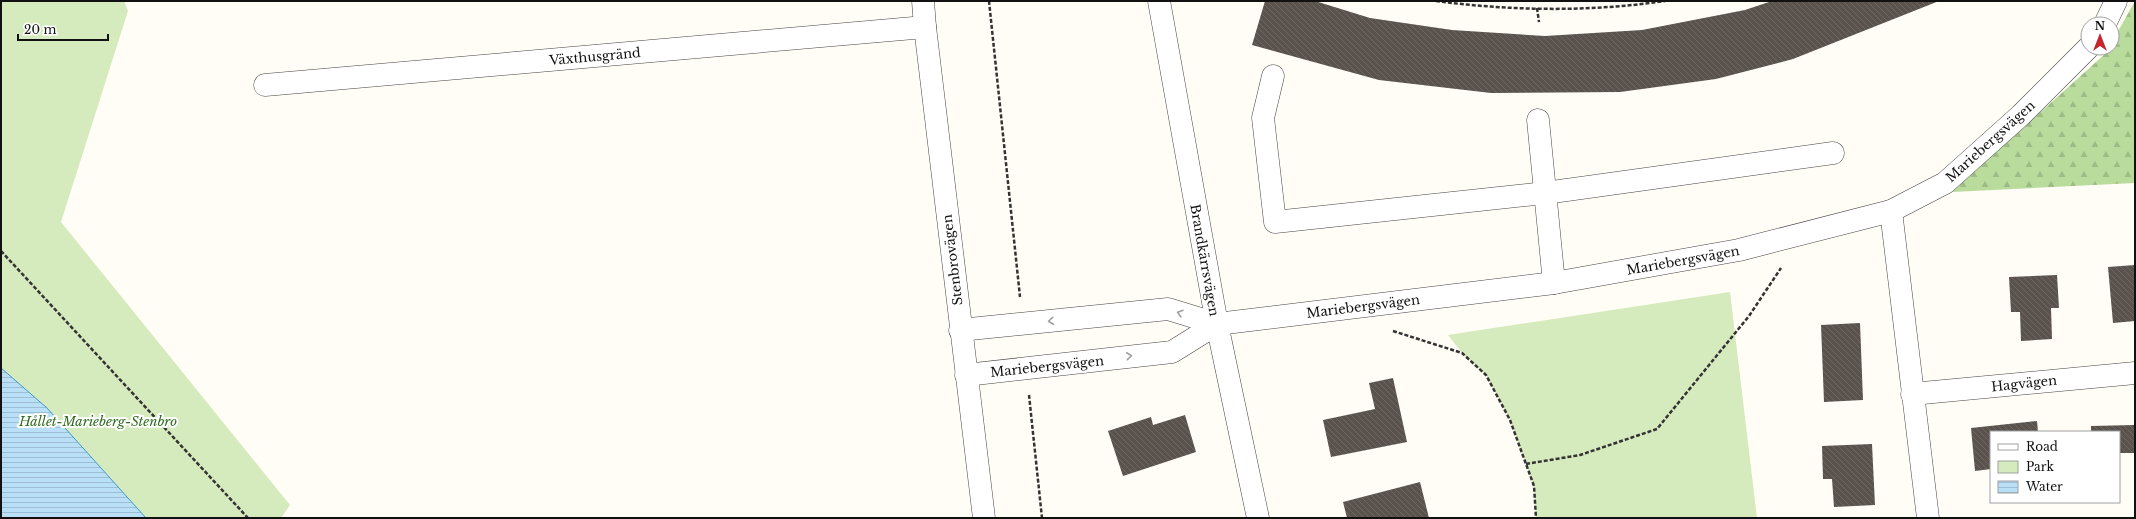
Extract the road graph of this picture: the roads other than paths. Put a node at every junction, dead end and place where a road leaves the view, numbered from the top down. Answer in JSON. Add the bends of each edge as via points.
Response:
{"nodes":[{"id":1,"x":923,"y":1,"type":"edge"},
{"id":2,"x":1159,"y":1,"type":"edge"},
{"id":3,"x":2116,"y":1,"type":"edge"},
{"id":4,"x":2108,"y":16,"type":"edge"},
{"id":5,"x":924,"y":27,"type":"junction"},
{"id":6,"x":2080,"y":56,"type":"edge"},
{"id":7,"x":1273,"y":76,"type":"dead end"},
{"id":8,"x":265,"y":85,"type":"dead end"},
{"id":9,"x":1538,"y":120,"type":"dead end"},
{"id":10,"x":1833,"y":153,"type":"dead end"},
{"id":11,"x":1545,"y":193,"type":"junction"},
{"id":12,"x":1891,"y":211,"type":"junction"},
{"id":13,"x":1554,"y":283,"type":"junction"},
{"id":14,"x":1217,"y":324,"type":"junction"},
{"id":15,"x":960,"y":330,"type":"junction"},
{"id":16,"x":2135,"y":373,"type":"edge"},
{"id":17,"x":966,"y":375,"type":"junction"},
{"id":18,"x":1912,"y":394,"type":"junction"},
{"id":19,"x":984,"y":518,"type":"edge"},
{"id":20,"x":1258,"y":518,"type":"edge"},
{"id":21,"x":1928,"y":518,"type":"edge"}],
"edges":[{"from":1,"to":5,"type":"street","name":"Stenbrovägen"},
{"from":2,"to":14,"type":"street","name":"Brandkärrsvägen"},
{"from":3,"to":4,"type":"street"},
{"from":5,"to":8,"type":"street","name":"Växthusgränd"},
{"from":5,"to":15,"type":"street","name":"Stenbrovägen"},
{"from":6,"to":12,"type":"street","name":"Mariebergsvägen","via":[[2021,115],[1945,183]]},
{"from":7,"to":11,"type":"street","via":[[1263,118],[1275,222]]},
{"from":9,"to":11,"type":"street"},
{"from":10,"to":11,"type":"street"},
{"from":11,"to":13,"type":"street"},
{"from":12,"to":13,"type":"street","name":"Mariebergsvägen","via":[[1739,250]]},
{"from":12,"to":18,"type":"street"},
{"from":13,"to":14,"type":"street","name":"Mariebergsvägen"},
{"from":14,"to":15,"type":"street","name":"Mariebergsvägen","one_way":true,"via":[[1168,309]]},
{"from":17,"to":14,"type":"street","name":"Mariebergsvägen","one_way":true,"via":[[1172,352]]},
{"from":14,"to":20,"type":"street","name":"Brandkärrsvägen"},
{"from":15,"to":17,"type":"street","name":"Stenbrovägen"},
{"from":16,"to":18,"type":"street","name":"Hagvägen"},
{"from":17,"to":19,"type":"street","name":"Stenbrovägen"},
{"from":18,"to":21,"type":"street"}]}
